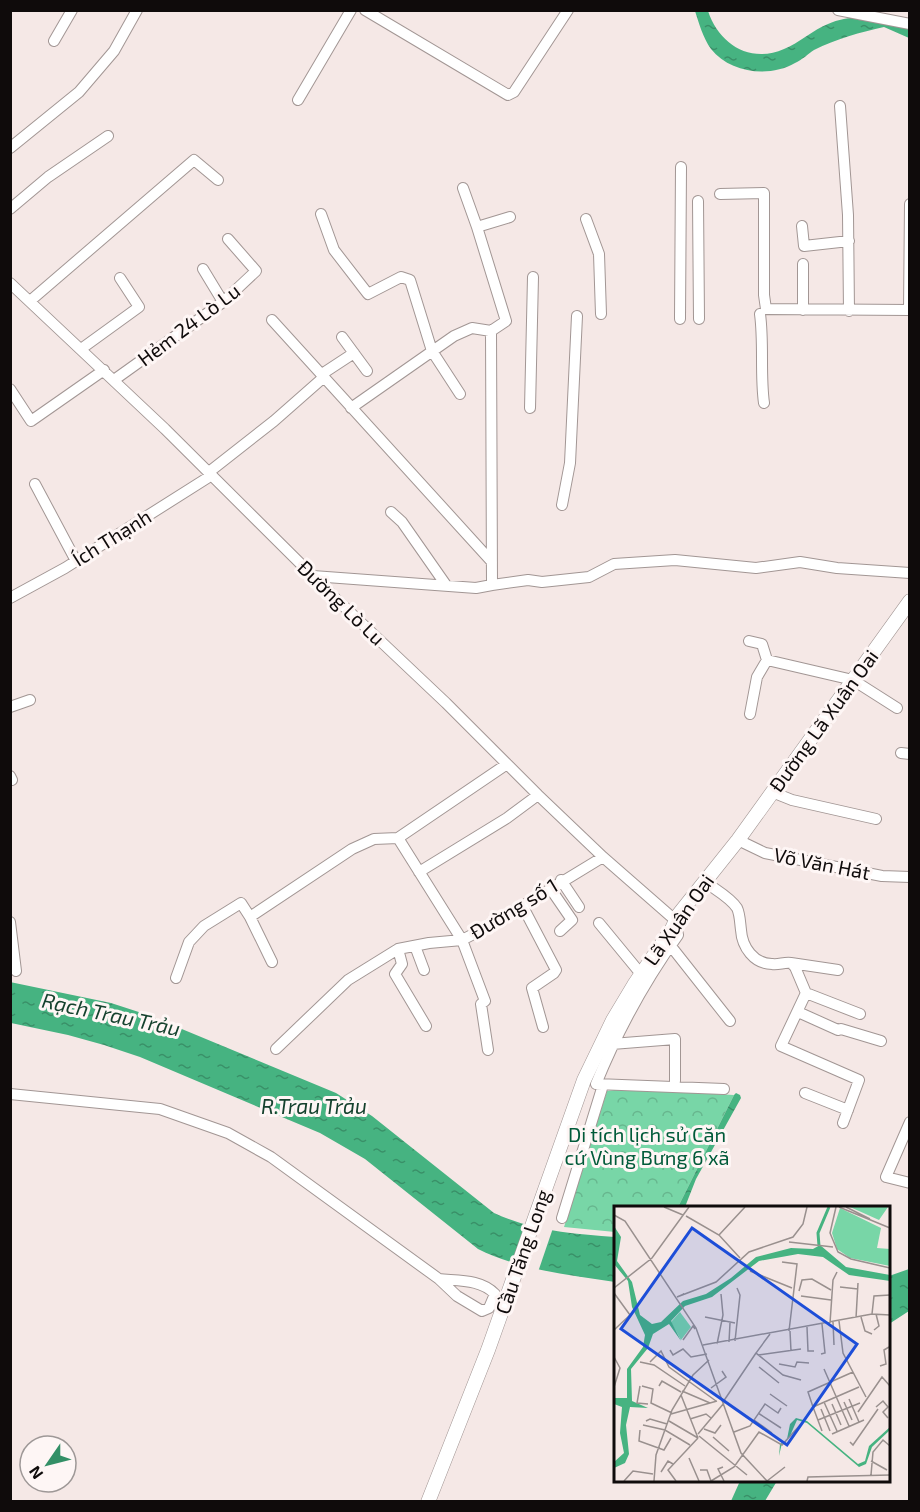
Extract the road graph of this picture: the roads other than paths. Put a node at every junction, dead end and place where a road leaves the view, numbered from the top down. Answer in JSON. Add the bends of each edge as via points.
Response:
{"nodes":[{"id":1,"x":72,"y":10,"type":"edge"},
{"id":2,"x":137,"y":10,"type":"edge"},
{"id":3,"x":351,"y":10,"type":"edge"},
{"id":4,"x":365,"y":10,"type":"edge"},
{"id":5,"x":568,"y":10,"type":"edge"},
{"id":6,"x":838,"y":10,"type":"edge"},
{"id":7,"x":909,"y":24,"type":"edge"},
{"id":8,"x":54,"y":41,"type":"dead end"},
{"id":9,"x":298,"y":100,"type":"dead end"},
{"id":10,"x":840,"y":106,"type":"dead end"},
{"id":11,"x":108,"y":136,"type":"dead end"},
{"id":12,"x":10,"y":148,"type":"edge"},
{"id":13,"x":681,"y":166,"type":"dead end"},
{"id":14,"x":218,"y":180,"type":"dead end"},
{"id":15,"x":463,"y":188,"type":"dead end"},
{"id":16,"x":720,"y":194,"type":"dead end"},
{"id":17,"x":698,"y":201,"type":"dead end"},
{"id":18,"x":909,"y":204,"type":"edge"},
{"id":19,"x":10,"y":209,"type":"edge"},
{"id":20,"x":321,"y":213,"type":"dead end"},
{"id":21,"x":510,"y":217,"type":"dead end"},
{"id":22,"x":586,"y":219,"type":"dead end"},
{"id":23,"x":802,"y":226,"type":"dead end"},
{"id":24,"x":477,"y":227,"type":"junction"},
{"id":25,"x":228,"y":238,"type":"dead end"},
{"id":26,"x":849,"y":241,"type":"junction"},
{"id":27,"x":803,"y":264,"type":"dead end"},
{"id":28,"x":203,"y":269,"type":"dead end"},
{"id":29,"x":533,"y":277,"type":"dead end"},
{"id":30,"x":120,"y":278,"type":"dead end"},
{"id":31,"x":10,"y":283,"type":"edge"},
{"id":32,"x":30,"y":302,"type":"junction"},
{"id":33,"x":223,"y":302,"type":"junction"},
{"id":34,"x":803,"y":310,"type":"junction"},
{"id":35,"x":909,"y":310,"type":"edge"},
{"id":36,"x":763,"y":311,"type":"junction"},
{"id":37,"x":849,"y":311,"type":"junction"},
{"id":38,"x":600,"y":314,"type":"dead end"},
{"id":39,"x":577,"y":316,"type":"dead end"},
{"id":40,"x":272,"y":320,"type":"dead end"},
{"id":41,"x":680,"y":320,"type":"dead end"},
{"id":42,"x":699,"y":320,"type":"dead end"},
{"id":43,"x":491,"y":331,"type":"junction"},
{"id":44,"x":342,"y":337,"type":"dead end"},
{"id":45,"x":81,"y":349,"type":"junction"},
{"id":46,"x":432,"y":351,"type":"junction"},
{"id":47,"x":354,"y":352,"type":"junction"},
{"id":48,"x":104,"y":370,"type":"junction"},
{"id":49,"x":367,"y":371,"type":"dead end"},
{"id":50,"x":323,"y":376,"type":"junction"},
{"id":51,"x":114,"y":380,"type":"junction"},
{"id":52,"x":10,"y":389,"type":"edge"},
{"id":53,"x":460,"y":394,"type":"dead end"},
{"id":54,"x":764,"y":403,"type":"dead end"},
{"id":55,"x":351,"y":408,"type":"junction"},
{"id":56,"x":530,"y":408,"type":"dead end"},
{"id":57,"x":211,"y":473,"type":"junction"},
{"id":58,"x":35,"y":484,"type":"dead end"},
{"id":59,"x":562,"y":505,"type":"dead end"},
{"id":60,"x":391,"y":512,"type":"dead end"},
{"id":61,"x":76,"y":561,"type":"junction"},
{"id":62,"x":492,"y":562,"type":"junction"},
{"id":63,"x":909,"y":573,"type":"edge"},
{"id":64,"x":313,"y":576,"type":"junction"},
{"id":65,"x":446,"y":585,"type":"junction"},
{"id":66,"x":492,"y":585,"type":"junction"},
{"id":67,"x":10,"y":598,"type":"edge"},
{"id":68,"x":909,"y":602,"type":"edge"},
{"id":69,"x":749,"y":640,"type":"dead end"},
{"id":70,"x":767,"y":660,"type":"junction"},
{"id":71,"x":853,"y":680,"type":"junction"},
{"id":72,"x":30,"y":700,"type":"dead end"},
{"id":73,"x":10,"y":707,"type":"edge"},
{"id":74,"x":897,"y":708,"type":"dead end"},
{"id":75,"x":750,"y":714,"type":"dead end"},
{"id":76,"x":507,"y":764,"type":"junction"},
{"id":77,"x":772,"y":792,"type":"junction"},
{"id":78,"x":538,"y":795,"type":"junction"},
{"id":79,"x":876,"y":819,"type":"dead end"},
{"id":80,"x":398,"y":838,"type":"junction"},
{"id":81,"x":738,"y":840,"type":"junction"},
{"id":82,"x":603,"y":856,"type":"junction"},
{"id":83,"x":419,"y":872,"type":"junction"},
{"id":84,"x":909,"y":877,"type":"edge"},
{"id":85,"x":561,"y":880,"type":"junction"},
{"id":86,"x":704,"y":881,"type":"junction"},
{"id":87,"x":550,"y":888,"type":"junction"},
{"id":88,"x":522,"y":905,"type":"junction"},
{"id":89,"x":579,"y":907,"type":"dead end"},
{"id":90,"x":250,"y":917,"type":"junction"},
{"id":91,"x":675,"y":920,"type":"junction"},
{"id":92,"x":10,"y":922,"type":"edge"},
{"id":93,"x":599,"y":923,"type":"dead end"},
{"id":94,"x":560,"y":932,"type":"dead end"},
{"id":95,"x":462,"y":940,"type":"junction"},
{"id":96,"x":670,"y":945,"type":"junction"},
{"id":97,"x":415,"y":946,"type":"junction"},
{"id":98,"x":398,"y":949,"type":"junction"},
{"id":99,"x":272,"y":962,"type":"dead end"},
{"id":100,"x":791,"y":963,"type":"junction"},
{"id":101,"x":424,"y":970,"type":"dead end"},
{"id":102,"x":838,"y":970,"type":"dead end"},
{"id":103,"x":16,"y":971,"type":"dead end"},
{"id":104,"x":640,"y":974,"type":"junction"},
{"id":105,"x":176,"y":978,"type":"dead end"},
{"id":106,"x":806,"y":993,"type":"junction"},
{"id":107,"x":623,"y":1002,"type":"joint"},
{"id":108,"x":798,"y":1012,"type":"junction"},
{"id":109,"x":860,"y":1014,"type":"dead end"},
{"id":110,"x":730,"y":1021,"type":"dead end"},
{"id":111,"x":426,"y":1026,"type":"dead end"},
{"id":112,"x":543,"y":1027,"type":"dead end"},
{"id":113,"x":881,"y":1041,"type":"dead end"},
{"id":114,"x":612,"y":1044,"type":"junction"},
{"id":115,"x":276,"y":1049,"type":"dead end"},
{"id":116,"x":488,"y":1050,"type":"dead end"},
{"id":117,"x":675,"y":1081,"type":"dead end"},
{"id":118,"x":600,"y":1084,"type":"junction"},
{"id":119,"x":724,"y":1089,"type":"dead end"},
{"id":120,"x":805,"y":1093,"type":"dead end"},
{"id":121,"x":10,"y":1094,"type":"edge"},
{"id":122,"x":848,"y":1110,"type":"junction"},
{"id":123,"x":909,"y":1122,"type":"edge"},
{"id":124,"x":843,"y":1123,"type":"dead end"},
{"id":125,"x":909,"y":1183,"type":"edge"},
{"id":126,"x":562,"y":1218,"type":"dead end"},
{"id":127,"x":439,"y":1279,"type":"junction"},
{"id":128,"x":428,"y":1502,"type":"edge"}],
"edges":[{"from":1,"to":8,"type":"street"},
{"from":2,"to":12,"type":"street","via":[[114,51],[79,92]]},
{"from":3,"to":9,"type":"street"},
{"from":4,"to":5,"type":"street","via":[[508,95],[515,91]]},
{"from":6,"to":7,"type":"street"},
{"from":10,"to":26,"type":"street"},
{"from":11,"to":19,"type":"street"},
{"from":13,"to":41,"type":"street"},
{"from":14,"to":32,"type":"street","via":[[194,160]]},
{"from":15,"to":24,"type":"street"},
{"from":16,"to":36,"type":"street","via":[[764,193]]},
{"from":17,"to":42,"type":"street"},
{"from":18,"to":35,"type":"street"},
{"from":20,"to":46,"type":"street","via":[[334,250],[368,294],[401,277],[410,280]]},
{"from":21,"to":24,"type":"street"},
{"from":22,"to":38,"type":"street","via":[[599,254]]},
{"from":23,"to":26,"type":"street","via":[[804,246]]},
{"from":24,"to":43,"type":"street","via":[[506,321]]},
{"from":25,"to":33,"type":"street","name":"Hẻm 24 Lò Lu","via":[[256,271]]},
{"from":26,"to":37,"type":"street"},
{"from":27,"to":34,"type":"street"},
{"from":28,"to":33,"type":"street"},
{"from":29,"to":56,"type":"street"},
{"from":30,"to":45,"type":"street","via":[[140,307]]},
{"from":31,"to":32,"type":"street","name":"Đường Lò Lu"},
{"from":32,"to":45,"type":"street","name":"Đường Lò Lu"},
{"from":33,"to":51,"type":"street","name":"Hẻm 24 Lò Lu"},
{"from":34,"to":36,"type":"street"},
{"from":34,"to":37,"type":"street"},
{"from":35,"to":37,"type":"street"},
{"from":36,"to":54,"type":"street"},
{"from":39,"to":59,"type":"street","via":[[570,463]]},
{"from":40,"to":50,"type":"street"},
{"from":43,"to":46,"type":"street","via":[[472,328]]},
{"from":43,"to":62,"type":"street"},
{"from":44,"to":47,"type":"street"},
{"from":45,"to":48,"type":"street","name":"Đường Lò Lu"},
{"from":46,"to":53,"type":"street"},
{"from":46,"to":55,"type":"street"},
{"from":47,"to":49,"type":"street"},
{"from":47,"to":50,"type":"street","name":"Ích Thạnh"},
{"from":48,"to":51,"type":"street","name":"Đường Lò Lu"},
{"from":48,"to":52,"type":"street","via":[[31,421]]},
{"from":50,"to":55,"type":"street"},
{"from":50,"to":57,"type":"street","name":"Ích Thạnh"},
{"from":51,"to":57,"type":"street","name":"Đường Lò Lu"},
{"from":55,"to":62,"type":"street"},
{"from":57,"to":61,"type":"street","name":"Ích Thạnh"},
{"from":57,"to":64,"type":"street","name":"Đường Lò Lu"},
{"from":58,"to":61,"type":"street"},
{"from":60,"to":65,"type":"street"},
{"from":61,"to":67,"type":"street","name":"Ích Thạnh"},
{"from":62,"to":66,"type":"street"},
{"from":63,"to":66,"type":"street","via":[[800,562],[756,568],[675,560],[614,564],[589,577]]},
{"from":64,"to":65,"type":"street"},
{"from":64,"to":76,"type":"street","name":"Đường Lò Lu"},
{"from":65,"to":66,"type":"street"},
{"from":68,"to":71,"type":"main road","name":"Đường Lã Xuân Oai"},
{"from":69,"to":70,"type":"street","via":[[762,645]]},
{"from":70,"to":71,"type":"street"},
{"from":70,"to":75,"type":"street","via":[[757,677]]},
{"from":71,"to":74,"type":"street"},
{"from":71,"to":77,"type":"main road","name":"Đường Lã Xuân Oai"},
{"from":72,"to":73,"type":"street"},
{"from":76,"to":78,"type":"street","name":"Đường Lò Lu"},
{"from":76,"to":80,"type":"street"},
{"from":77,"to":79,"type":"street"},
{"from":77,"to":81,"type":"main road","name":"Đường Lã Xuân Oai"},
{"from":78,"to":82,"type":"street","name":"Đường Lò Lu"},
{"from":78,"to":83,"type":"street"},
{"from":80,"to":83,"type":"street"},
{"from":80,"to":90,"type":"street","via":[[374,839],[352,849]]},
{"from":81,"to":84,"type":"street","name":"Võ Văn Hát","via":[[765,853],[882,876]]},
{"from":81,"to":86,"type":"main road","name":"Lã Xuân Oai"},
{"from":82,"to":85,"type":"street","name":"Đường số 1"},
{"from":82,"to":91,"type":"street","name":"Đường Lò Lu"},
{"from":83,"to":95,"type":"street"},
{"from":85,"to":87,"type":"street","name":"Đường số 1"},
{"from":85,"to":89,"type":"street"},
{"from":86,"to":91,"type":"main road","name":"Lã Xuân Oai"},
{"from":86,"to":100,"type":"street","via":[[735,905],[741,939],[753,957],[762,963]]},
{"from":87,"to":88,"type":"street","name":"Đường số 1"},
{"from":87,"to":94,"type":"street","via":[[572,920]]},
{"from":88,"to":95,"type":"street","name":"Đường số 1"},
{"from":88,"to":112,"type":"street","via":[[556,969],[532,988]]},
{"from":90,"to":99,"type":"street"},
{"from":90,"to":105,"type":"street","via":[[241,903],[204,926],[189,942]]},
{"from":91,"to":96,"type":"street","via":[[678,935]]},
{"from":91,"to":104,"type":"main road","name":"Lã Xuân Oai"},
{"from":92,"to":103,"type":"street"},
{"from":93,"to":104,"type":"street"},
{"from":95,"to":97,"type":"street","name":"Đường số 1"},
{"from":95,"to":116,"type":"street","via":[[485,1001],[481,1004]]},
{"from":96,"to":110,"type":"street"},
{"from":96,"to":114,"type":"street"},
{"from":97,"to":98,"type":"street","name":"Đường số 1"},
{"from":97,"to":101,"type":"street"},
{"from":98,"to":111,"type":"street","via":[[402,964],[394,974]]},
{"from":98,"to":115,"type":"street","name":"Đường số 1","via":[[348,980]]},
{"from":100,"to":102,"type":"street"},
{"from":100,"to":106,"type":"street"},
{"from":104,"to":107,"type":"main road","name":"Lã Xuân Oai"},
{"from":106,"to":108,"type":"street"},
{"from":106,"to":109,"type":"street"},
{"from":107,"to":128,"type":"main road","name":"Cầu Tăng Long","via":[[584,1080],[492,1341]]},
{"from":108,"to":113,"type":"street","via":[[838,1030]]},
{"from":108,"to":122,"type":"street","via":[[781,1046],[860,1080]]},
{"from":114,"to":117,"type":"street","via":[[675,1039]]},
{"from":114,"to":118,"type":"street"},
{"from":118,"to":119,"type":"street"},
{"from":118,"to":126,"type":"street"},
{"from":120,"to":122,"type":"street"},
{"from":121,"to":127,"type":"street","via":[[160,1109],[228,1133],[271,1157]]},
{"from":122,"to":124,"type":"street"},
{"from":123,"to":125,"type":"street","via":[[886,1177]]},
{"from":127,"to":127,"type":"street","via":[[482,1311],[489,1308],[495,1294],[488,1286]]}]}
